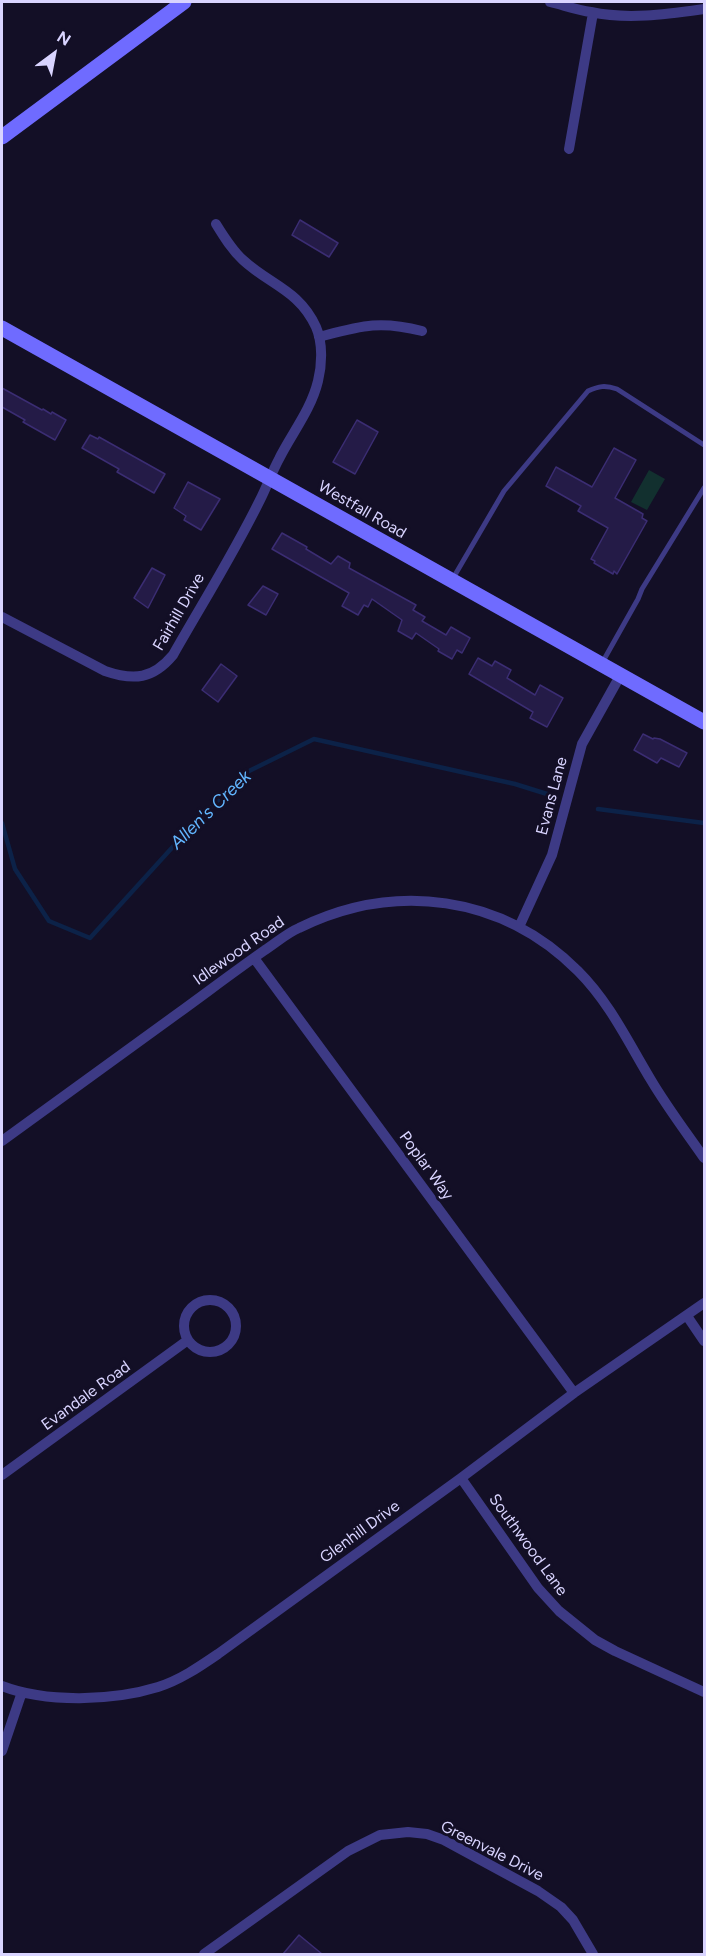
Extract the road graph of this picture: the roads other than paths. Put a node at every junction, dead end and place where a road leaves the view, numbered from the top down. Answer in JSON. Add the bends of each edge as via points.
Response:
{"nodes":[{"id":1,"x":184,"y":2,"type":"edge"},
{"id":2,"x":550,"y":2,"type":"edge"},
{"id":3,"x":705,"y":9,"type":"edge"},
{"id":4,"x":593,"y":13,"type":"junction"},
{"id":5,"x":2,"y":137,"type":"edge"},
{"id":6,"x":569,"y":149,"type":"dead end"},
{"id":7,"x":216,"y":224,"type":"dead end"},
{"id":8,"x":2,"y":328,"type":"edge"},
{"id":9,"x":422,"y":331,"type":"dead end"},
{"id":10,"x":319,"y":337,"type":"junction"},
{"id":11,"x":705,"y":445,"type":"edge"},
{"id":12,"x":270,"y":478,"type":"junction"},
{"id":13,"x":705,"y":488,"type":"edge"},
{"id":14,"x":452,"y":581,"type":"junction"},
{"id":15,"x":2,"y":617,"type":"edge"},
{"id":16,"x":601,"y":665,"type":"junction"},
{"id":17,"x":620,"y":675,"type":"junction"},
{"id":18,"x":705,"y":722,"type":"edge"},
{"id":19,"x":519,"y":927,"type":"junction"},
{"id":20,"x":254,"y":958,"type":"junction"},
{"id":21,"x":2,"y":1141,"type":"edge"},
{"id":22,"x":705,"y":1158,"type":"edge"},
{"id":23,"x":705,"y":1303,"type":"edge"},
{"id":24,"x":687,"y":1316,"type":"junction"},
{"id":25,"x":188,"y":1340,"type":"junction"},
{"id":26,"x":705,"y":1341,"type":"edge"},
{"id":27,"x":574,"y":1393,"type":"junction"},
{"id":28,"x":2,"y":1475,"type":"edge"},
{"id":29,"x":461,"y":1478,"type":"junction"},
{"id":30,"x":2,"y":1686,"type":"edge"},
{"id":31,"x":22,"y":1692,"type":"junction"},
{"id":32,"x":705,"y":1692,"type":"edge"},
{"id":33,"x":2,"y":1751,"type":"edge"},
{"id":34,"x":218,"y":1951,"type":"edge"},
{"id":35,"x":204,"y":1954,"type":"edge"},
{"id":36,"x":593,"y":1954,"type":"edge"}],
"edges":[{"from":1,"to":5,"type":"street"},
{"from":2,"to":4,"type":"street"},
{"from":3,"to":4,"type":"street","via":[[653,15]]},
{"from":4,"to":6,"type":"street"},
{"from":7,"to":10,"type":"street","via":[[243,260],[301,304]]},
{"from":8,"to":12,"type":"street","name":"Westfall Road"},
{"from":9,"to":10,"type":"street","via":[[368,324]]},
{"from":10,"to":12,"type":"street","name":"Fairhill Drive","via":[[315,391]]},
{"from":11,"to":14,"type":"lane","via":[[617,389],[607,385],[588,391],[504,491]]},
{"from":12,"to":14,"type":"street","name":"Westfall Road"},
{"from":12,"to":15,"type":"street","name":"Fairhill Drive","via":[[173,656],[156,672],[134,677],[105,671]]},
{"from":13,"to":16,"type":"lane","via":[[642,589]]},
{"from":14,"to":16,"type":"street","name":"Westfall Road"},
{"from":16,"to":17,"type":"street","name":"Westfall Road"},
{"from":17,"to":18,"type":"street","name":"Westfall Road"},
{"from":17,"to":19,"type":"street","name":"Evans Lane","via":[[582,744],[552,855]]},
{"from":19,"to":20,"type":"street","name":"Idlewood Road","via":[[470,908],[434,901],[387,901],[338,912],[297,928]]},
{"from":19,"to":22,"type":"street","name":"Idlewood Road","via":[[559,953],[593,987]]},
{"from":20,"to":21,"type":"street","name":"Idlewood Road"},
{"from":20,"to":27,"type":"street","name":"Poplar Way"},
{"from":23,"to":24,"type":"street","name":"Glenhill Drive"},
{"from":24,"to":26,"type":"street"},
{"from":24,"to":27,"type":"street","name":"Glenhill Drive"},
{"from":25,"to":25,"type":"street","via":[[202,1351],[219,1351],[233,1339],[233,1314],[221,1302],[205,1300],[197,1304],[186,1316]]},
{"from":25,"to":28,"type":"street","name":"Evandale Road"},
{"from":27,"to":29,"type":"street","name":"Glenhill Drive"},
{"from":29,"to":31,"type":"street","name":"Glenhill Drive","via":[[182,1677],[157,1687],[100,1697]]},
{"from":29,"to":32,"type":"street","name":"Southwood Lane","via":[[538,1588],[559,1611],[595,1640]]},
{"from":30,"to":31,"type":"street","name":"Glenhill Drive"},
{"from":31,"to":33,"type":"street"},
{"from":34,"to":35,"type":"street","name":"Greenvale Drive"},
{"from":34,"to":36,"type":"street","name":"Greenvale Drive","via":[[348,1851],[380,1835],[408,1832],[444,1840],[538,1891],[573,1920]]}]}
